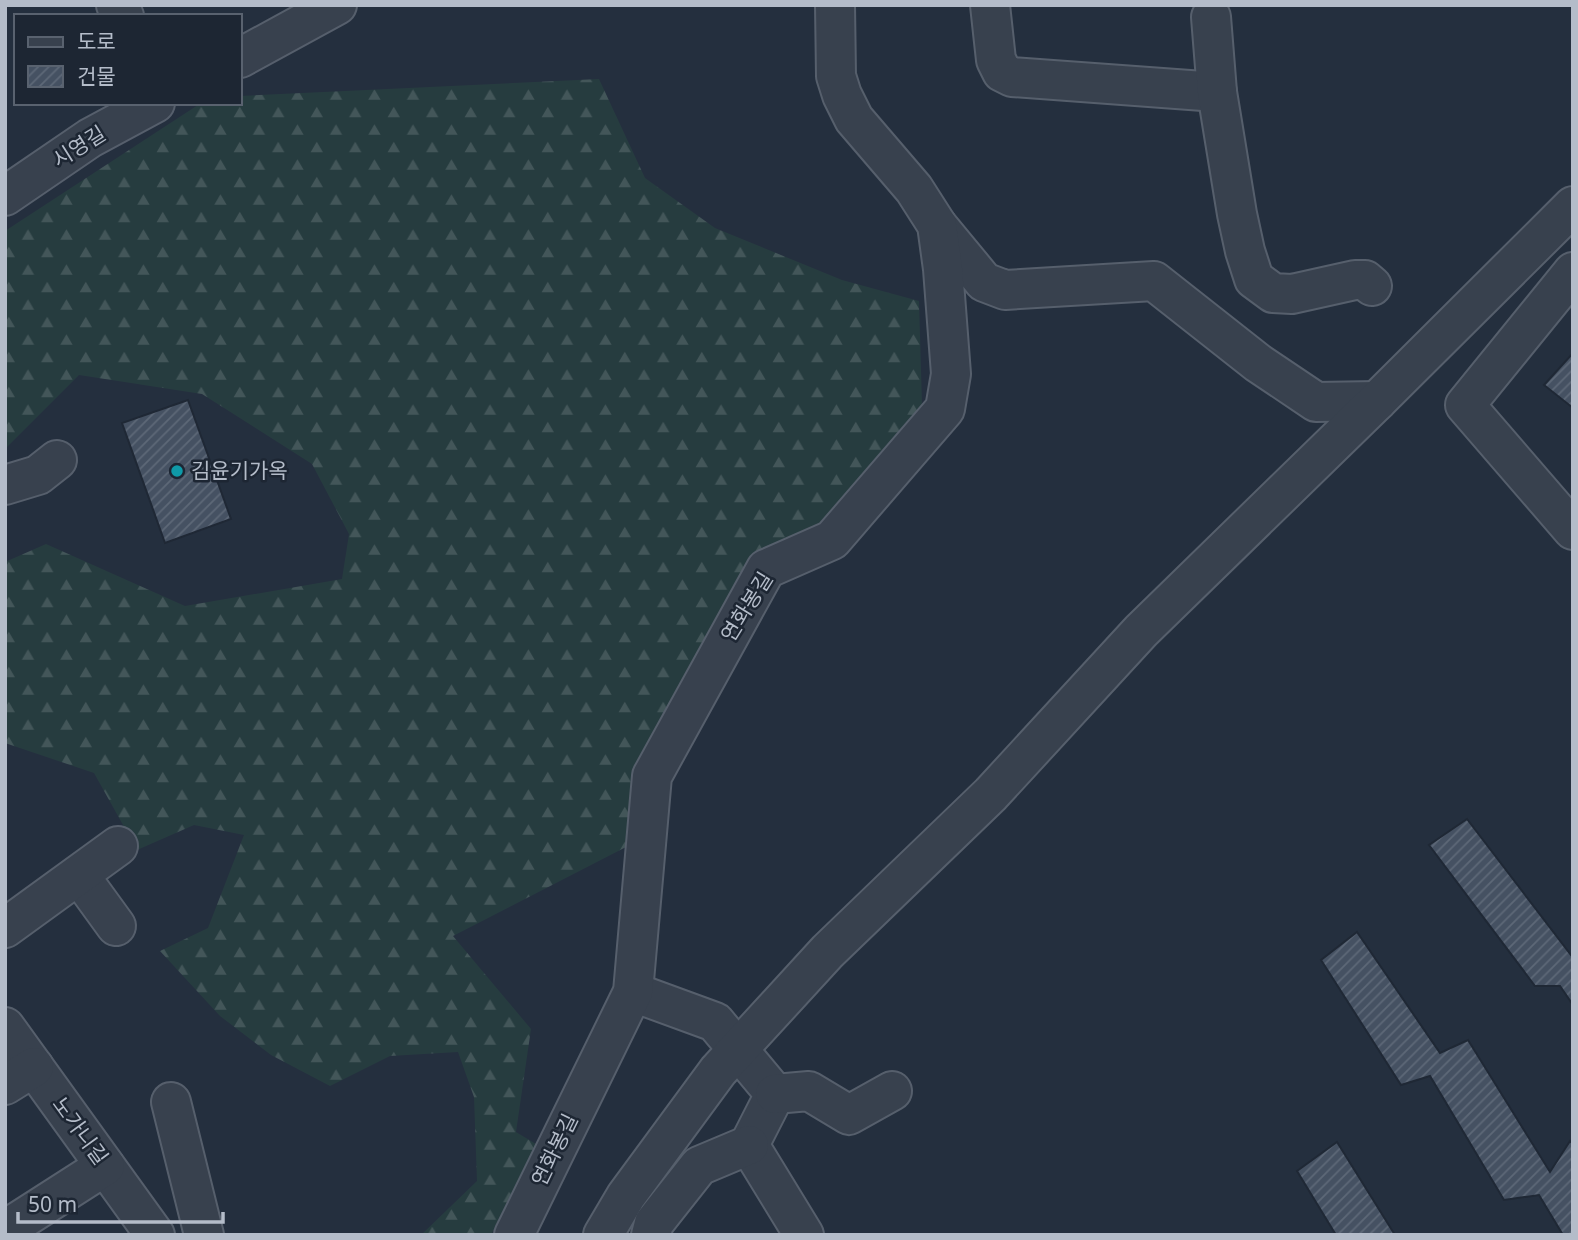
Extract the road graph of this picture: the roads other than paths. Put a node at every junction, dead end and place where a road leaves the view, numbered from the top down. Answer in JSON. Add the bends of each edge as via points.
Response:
{"nodes":[{"id":1,"x":337,"y":5,"type":"edge"},
{"id":2,"x":835,"y":5,"type":"edge"},
{"id":3,"x":990,"y":5,"type":"edge"},
{"id":4,"x":1211,"y":17,"type":"dead end"},
{"id":5,"x":242,"y":57,"type":"edge"},
{"id":6,"x":1217,"y":92,"type":"junction"},
{"id":7,"x":151,"y":105,"type":"edge"},
{"id":8,"x":5,"y":196,"type":"edge"},
{"id":9,"x":1573,"y":206,"type":"edge"},
{"id":10,"x":937,"y":225,"type":"junction"},
{"id":11,"x":1573,"y":272,"type":"edge"},
{"id":12,"x":1373,"y":286,"type":"dead end"},
{"id":13,"x":1377,"y":401,"type":"junction"},
{"id":14,"x":57,"y":460,"type":"dead end"},
{"id":15,"x":5,"y":485,"type":"edge"},
{"id":16,"x":1573,"y":530,"type":"edge"},
{"id":17,"x":118,"y":846,"type":"dead end"},
{"id":18,"x":79,"y":875,"type":"junction"},
{"id":19,"x":116,"y":926,"type":"dead end"},
{"id":20,"x":5,"y":928,"type":"edge"},
{"id":21,"x":633,"y":992,"type":"junction"},
{"id":22,"x":5,"y":1027,"type":"edge"},
{"id":23,"x":738,"y":1049,"type":"junction"},
{"id":24,"x":20,"y":1076,"type":"edge"},
{"id":25,"x":891,"y":1091,"type":"dead end"},
{"id":26,"x":775,"y":1094,"type":"junction"},
{"id":27,"x":171,"y":1102,"type":"dead end"},
{"id":28,"x":748,"y":1145,"type":"junction"},
{"id":29,"x":105,"y":1166,"type":"junction"},
{"id":30,"x":5,"y":1230,"type":"edge"},
{"id":31,"x":155,"y":1235,"type":"edge"},
{"id":32,"x":204,"y":1235,"type":"edge"},
{"id":33,"x":514,"y":1235,"type":"edge"},
{"id":34,"x":603,"y":1235,"type":"edge"},
{"id":35,"x":652,"y":1235,"type":"edge"},
{"id":36,"x":804,"y":1235,"type":"edge"}],
"edges":[{"from":1,"to":5,"type":"street"},
{"from":2,"to":10,"type":"street","name":"연화봉길","via":[[836,76],[842,95],[854,119],[914,189]]},
{"from":3,"to":6,"type":"street","via":[[996,60],[1002,72],[1012,77]]},
{"from":4,"to":6,"type":"street"},
{"from":6,"to":12,"type":"street","via":[[1237,214],[1254,279],[1273,293],[1292,295],[1355,280]]},
{"from":7,"to":8,"type":"street","name":"시영길","via":[[90,138]]},
{"from":9,"to":13,"type":"street"},
{"from":10,"to":13,"type":"street","via":[[984,282],[1005,290],[1154,281],[1316,402]]},
{"from":10,"to":21,"type":"street","name":"연화봉길","via":[[951,374],[945,409],[832,541],[766,569],[652,776]]},
{"from":11,"to":16,"type":"street","via":[[1465,405]]},
{"from":13,"to":23,"type":"street","via":[[1141,631],[990,794],[828,951]]},
{"from":14,"to":15,"type":"street","via":[[38,475]]},
{"from":17,"to":18,"type":"street"},
{"from":18,"to":19,"type":"street"},
{"from":18,"to":20,"type":"street"},
{"from":21,"to":23,"type":"street","via":[[715,1022]]},
{"from":21,"to":33,"type":"street","name":"연화봉길"},
{"from":22,"to":24,"type":"street","name":"노가니길"},
{"from":23,"to":26,"type":"street"},
{"from":23,"to":34,"type":"street","via":[[626,1196]]},
{"from":24,"to":29,"type":"street","name":"노가니길"},
{"from":25,"to":26,"type":"street","via":[[849,1115],[809,1091]]},
{"from":26,"to":28,"type":"street"},
{"from":27,"to":32,"type":"street"},
{"from":28,"to":35,"type":"street","via":[[699,1166],[654,1223]]},
{"from":28,"to":36,"type":"street"},
{"from":29,"to":30,"type":"street"},
{"from":29,"to":31,"type":"street","name":"노가니길"}]}
